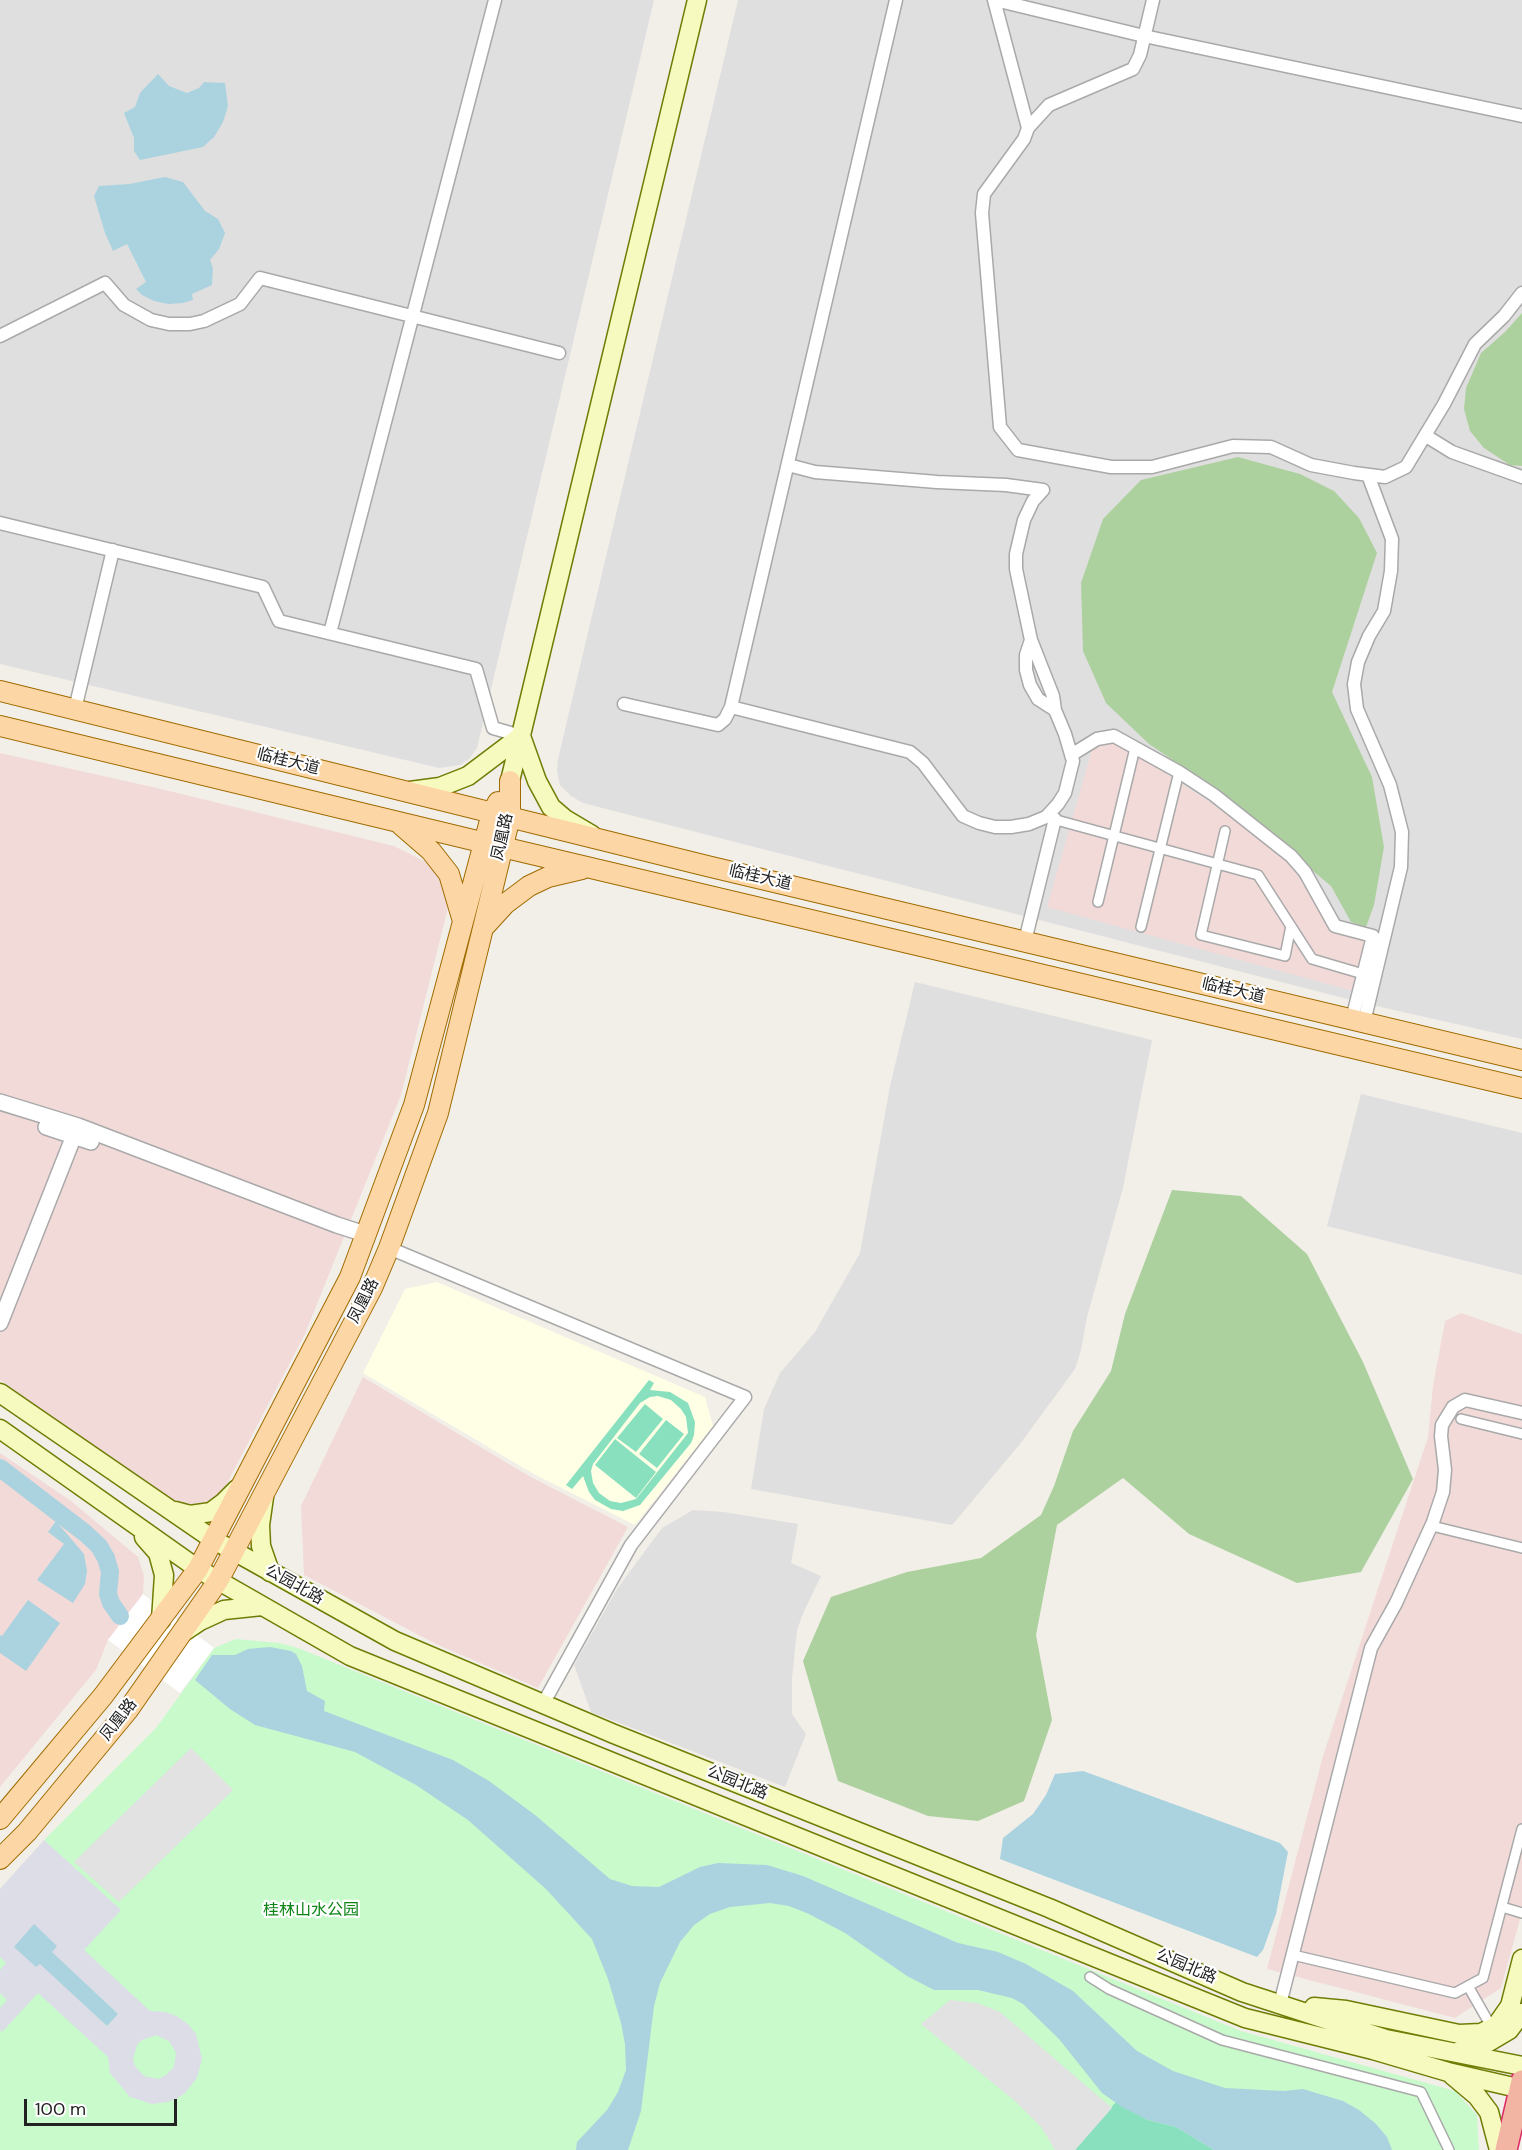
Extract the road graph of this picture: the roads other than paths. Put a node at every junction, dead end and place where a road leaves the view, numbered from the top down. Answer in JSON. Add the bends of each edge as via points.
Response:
{"nodes":[{"id":1,"x":495,"y":0,"type":"edge"},
{"id":2,"x":697,"y":0,"type":"edge"},
{"id":3,"x":896,"y":0,"type":"edge"},
{"id":4,"x":994,"y":0,"type":"edge"},
{"id":5,"x":1153,"y":0,"type":"edge"},
{"id":6,"x":1144,"y":36,"type":"junction"},
{"id":7,"x":1522,"y":116,"type":"edge"},
{"id":8,"x":1028,"y":128,"type":"junction"},
{"id":9,"x":1522,"y":293,"type":"edge"},
{"id":10,"x":412,"y":316,"type":"junction"},
{"id":11,"x":0,"y":336,"type":"edge"},
{"id":12,"x":560,"y":353,"type":"dead end"},
{"id":13,"x":1426,"y":436,"type":"junction"},
{"id":14,"x":788,"y":465,"type":"junction"},
{"id":15,"x":1368,"y":475,"type":"junction"},
{"id":16,"x":1522,"y":477,"type":"edge"},
{"id":17,"x":0,"y":523,"type":"edge"},
{"id":18,"x":113,"y":550,"type":"junction"},
{"id":19,"x":330,"y":633,"type":"junction"},
{"id":20,"x":0,"y":691,"type":"edge"},
{"id":21,"x":624,"y":704,"type":"dead end"},
{"id":22,"x":731,"y":707,"type":"junction"},
{"id":23,"x":75,"y":709,"type":"junction"},
{"id":24,"x":0,"y":726,"type":"edge"},
{"id":25,"x":521,"y":736,"type":"junction"},
{"id":26,"x":1135,"y":748,"type":"junction"},
{"id":27,"x":1071,"y":755,"type":"junction"},
{"id":28,"x":1179,"y":772,"type":"junction"},
{"id":29,"x":510,"y":781,"type":"joint"},
{"id":30,"x":408,"y":792,"type":"junction"},
{"id":31,"x":501,"y":815,"type":"junction"},
{"id":32,"x":1050,"y":818,"type":"junction"},
{"id":33,"x":397,"y":822,"type":"junction"},
{"id":34,"x":1225,"y":831,"type":"dead end"},
{"id":35,"x":599,"y":839,"type":"junction"},
{"id":36,"x":493,"y":845,"type":"junction"},
{"id":37,"x":1218,"y":864,"type":"junction"},
{"id":38,"x":587,"y":868,"type":"junction"},
{"id":39,"x":1098,"y":902,"type":"dead end"},
{"id":40,"x":463,"y":921,"type":"junction"},
{"id":41,"x":1291,"y":926,"type":"junction"},
{"id":42,"x":1141,"y":927,"type":"dead end"},
{"id":43,"x":482,"y":929,"type":"junction"},
{"id":44,"x":1025,"y":942,"type":"junction"},
{"id":45,"x":1363,"y":974,"type":"junction"},
{"id":46,"x":1358,"y":1021,"type":"junction"},
{"id":47,"x":1522,"y":1060,"type":"edge"},
{"id":48,"x":1522,"y":1088,"type":"edge"},
{"id":49,"x":0,"y":1102,"type":"edge"},
{"id":50,"x":0,"y":1112,"type":"edge"},
{"id":51,"x":72,"y":1130,"type":"junction"},
{"id":52,"x":364,"y":1238,"type":"junction"},
{"id":53,"x":389,"y":1248,"type":"junction"},
{"id":54,"x":0,"y":1306,"type":"edge"},
{"id":55,"x":0,"y":1323,"type":"edge"},
{"id":56,"x":0,"y":1393,"type":"edge"},
{"id":57,"x":1522,"y":1413,"type":"edge"},
{"id":58,"x":1461,"y":1419,"type":"dead end"},
{"id":59,"x":0,"y":1429,"type":"edge"},
{"id":60,"x":1522,"y":1434,"type":"edge"},
{"id":61,"x":244,"y":1481,"type":"junction"},
{"id":62,"x":265,"y":1492,"type":"junction"},
{"id":63,"x":172,"y":1511,"type":"junction"},
{"id":64,"x":128,"y":1520,"type":"junction"},
{"id":65,"x":1432,"y":1526,"type":"junction"},
{"id":66,"x":214,"y":1540,"type":"junction"},
{"id":67,"x":1522,"y":1548,"type":"edge"},
{"id":68,"x":233,"y":1551,"type":"junction"},
{"id":69,"x":198,"y":1569,"type":"junction"},
{"id":70,"x":270,"y":1572,"type":"junction"},
{"id":71,"x":218,"y":1581,"type":"junction"},
{"id":72,"x":262,"y":1606,"type":"junction"},
{"id":73,"x":161,"y":1620,"type":"junction"},
{"id":74,"x":181,"y":1634,"type":"junction"},
{"id":75,"x":543,"y":1704,"type":"junction"},
{"id":76,"x":0,"y":1819,"type":"edge"},
{"id":77,"x":1522,"y":1829,"type":"edge"},
{"id":78,"x":0,"y":1859,"type":"edge"},
{"id":79,"x":1502,"y":1907,"type":"junction"},
{"id":80,"x":1522,"y":1913,"type":"edge"},
{"id":81,"x":1293,"y":1955,"type":"junction"},
{"id":82,"x":1522,"y":1959,"type":"edge"},
{"id":83,"x":1090,"y":1977,"type":"dead end"},
{"id":84,"x":1468,"y":1986,"type":"junction"},
{"id":85,"x":1281,"y":2004,"type":"junction"},
{"id":86,"x":1522,"y":2013,"type":"edge"},
{"id":87,"x":1492,"y":2028,"type":"junction"},
{"id":88,"x":1453,"y":2052,"type":"junction"},
{"id":89,"x":1522,"y":2066,"type":"edge"},
{"id":90,"x":1448,"y":2072,"type":"junction"},
{"id":91,"x":1522,"y":2086,"type":"edge"},
{"id":92,"x":1449,"y":2150,"type":"edge"},
{"id":93,"x":1498,"y":2150,"type":"edge"},
{"id":94,"x":1506,"y":2150,"type":"edge"}],
"edges":[{"from":1,"to":10,"type":"street"},
{"from":2,"to":25,"type":"main road"},
{"from":3,"to":14,"type":"street"},
{"from":4,"to":6,"type":"street"},
{"from":4,"to":8,"type":"street"},
{"from":5,"to":6,"type":"street"},
{"from":6,"to":7,"type":"street"},
{"from":6,"to":8,"type":"street","via":[[1132,69],[1049,105]]},
{"from":8,"to":15,"type":"street","via":[[984,194],[982,213],[1000,427],[1018,450],[1111,466],[1152,467],[1233,446],[1270,447],[1311,465]]},
{"from":9,"to":13,"type":"street","via":[[1475,344]]},
{"from":10,"to":11,"type":"street","via":[[260,278],[240,304],[228,312],[190,324],[169,324],[151,320],[124,305],[105,283]]},
{"from":10,"to":12,"type":"street"},
{"from":10,"to":19,"type":"street"},
{"from":13,"to":15,"type":"street","via":[[1406,467],[1385,477]]},
{"from":13,"to":16,"type":"street","via":[[1452,452]]},
{"from":14,"to":22,"type":"street"},
{"from":14,"to":27,"type":"street","via":[[815,472],[1043,490],[1026,514],[1016,569],[1030,640],[1026,663],[1030,685],[1038,699],[1055,710]]},
{"from":15,"to":46,"type":"street","via":[[1392,539],[1391,571],[1384,611],[1358,662],[1354,684],[1357,709],[1390,785],[1402,832],[1401,867]]},
{"from":17,"to":18,"type":"street"},
{"from":18,"to":19,"type":"street","via":[[262,587],[279,621]]},
{"from":18,"to":23,"type":"street"},
{"from":19,"to":25,"type":"street","via":[[476,669],[494,728]]},
{"from":20,"to":23,"type":"main road","name":"临桂大道"},
{"from":21,"to":22,"type":"street","via":[[718,725]]},
{"from":22,"to":32,"type":"street","via":[[910,752],[923,762],[963,816],[979,823],[1011,827]]},
{"from":23,"to":30,"type":"main road","name":"临桂大道"},
{"from":24,"to":33,"type":"main road","name":"临桂大道"},
{"from":25,"to":29,"type":"main road"},
{"from":25,"to":30,"type":"main road","via":[[468,776],[440,787]]},
{"from":25,"to":35,"type":"main road","via":[[551,807]]},
{"from":26,"to":27,"type":"street","via":[[1114,736],[1106,736]]},
{"from":26,"to":28,"type":"street"},
{"from":26,"to":39,"type":"street"},
{"from":27,"to":32,"type":"street","via":[[1065,793]]},
{"from":28,"to":42,"type":"street"},
{"from":28,"to":45,"type":"street","via":[[1291,856],[1305,872],[1335,926],[1373,936]]},
{"from":29,"to":31,"type":"main road","name":"凤凰路"},
{"from":30,"to":31,"type":"main road","name":"临桂大道"},
{"from":31,"to":35,"type":"main road","name":"临桂大道"},
{"from":31,"to":36,"type":"main road","name":"凤凰路"},
{"from":32,"to":37,"type":"street"},
{"from":32,"to":44,"type":"street"},
{"from":33,"to":36,"type":"main road","name":"临桂大道"},
{"from":33,"to":40,"type":"main road","via":[[431,850],[449,874]]},
{"from":34,"to":37,"type":"street"},
{"from":35,"to":44,"type":"main road","name":"临桂大道"},
{"from":36,"to":38,"type":"main road","name":"临桂大道"},
{"from":36,"to":40,"type":"main road","name":"凤凰路"},
{"from":36,"to":43,"type":"main road","name":"凤凰路"},
{"from":37,"to":41,"type":"street","via":[[1258,875]]},
{"from":37,"to":41,"type":"street","via":[[1201,935],[1285,957]]},
{"from":38,"to":43,"type":"main road","via":[[529,886]]},
{"from":38,"to":48,"type":"main road","name":"临桂大道"},
{"from":40,"to":52,"type":"main road","name":"凤凰路","via":[[414,1105]]},
{"from":41,"to":45,"type":"street","via":[[1312,959]]},
{"from":43,"to":53,"type":"main road","name":"凤凰路","via":[[438,1113]]},
{"from":44,"to":46,"type":"main road","name":"临桂大道"},
{"from":45,"to":46,"type":"street"},
{"from":46,"to":47,"type":"main road","name":"临桂大道"},
{"from":49,"to":51,"type":"street"},
{"from":50,"to":51,"type":"street"},
{"from":51,"to":52,"type":"street"},
{"from":51,"to":54,"type":"street"},
{"from":51,"to":55,"type":"street"},
{"from":52,"to":61,"type":"main road","name":"凤凰路","via":[[350,1277]]},
{"from":53,"to":62,"type":"main road","name":"凤凰路"},
{"from":53,"to":75,"type":"street","via":[[745,1397],[631,1545]]},
{"from":56,"to":63,"type":"main road","name":"公园北路"},
{"from":57,"to":65,"type":"street","via":[[1470,1401],[1459,1402],[1451,1410],[1441,1430],[1444,1485]]},
{"from":58,"to":60,"type":"street"},
{"from":59,"to":64,"type":"main road","name":"公园北路"},
{"from":61,"to":63,"type":"main road","via":[[211,1512],[190,1515]]},
{"from":61,"to":66,"type":"main road","name":"凤凰路"},
{"from":62,"to":68,"type":"main road","name":"凤凰路"},
{"from":62,"to":70,"type":"main road","via":[[261,1546]]},
{"from":63,"to":66,"type":"main road","name":"公园北路"},
{"from":64,"to":69,"type":"main road","name":"公园北路"},
{"from":64,"to":73,"type":"main road","via":[[158,1553],[164,1575]]},
{"from":65,"to":67,"type":"street"},
{"from":65,"to":81,"type":"street","via":[[1371,1648]]},
{"from":66,"to":68,"type":"main road","name":"公园北路"},
{"from":66,"to":69,"type":"main road","name":"凤凰路"},
{"from":68,"to":70,"type":"main road","name":"公园北路"},
{"from":68,"to":71,"type":"main road","name":"凤凰路"},
{"from":69,"to":71,"type":"main road","name":"公园北路"},
{"from":69,"to":73,"type":"main road","name":"凤凰路"},
{"from":70,"to":75,"type":"main road","name":"公园北路","via":[[394,1641]]},
{"from":71,"to":72,"type":"main road","name":"公园北路"},
{"from":71,"to":74,"type":"main road","name":"凤凰路"},
{"from":72,"to":74,"type":"main road","via":[[224,1610]]},
{"from":72,"to":90,"type":"main road","name":"公园北路","via":[[350,1656],[1245,2018]]},
{"from":73,"to":76,"type":"main road","name":"凤凰路"},
{"from":74,"to":78,"type":"main road","name":"凤凰路","via":[[128,1710]]},
{"from":75,"to":85,"type":"main road","name":"公园北路","via":[[1049,1908],[1242,1992]]},
{"from":77,"to":79,"type":"street"},
{"from":79,"to":80,"type":"street"},
{"from":79,"to":84,"type":"street","via":[[1483,1978]]},
{"from":81,"to":84,"type":"street","via":[[1455,1993]]},
{"from":81,"to":85,"type":"street"},
{"from":82,"to":87,"type":"main road","via":[[1510,2006]]},
{"from":83,"to":92,"type":"street","via":[[1222,2040],[1421,2092]]},
{"from":84,"to":87,"type":"street"},
{"from":85,"to":87,"type":"main road","via":[[1346,2010],[1459,2034]]},
{"from":85,"to":88,"type":"main road","name":"公园北路","via":[[1386,2038]]},
{"from":86,"to":88,"type":"main road","via":[[1509,2030],[1482,2046]]},
{"from":88,"to":89,"type":"main road","name":"公园北路"},
{"from":90,"to":91,"type":"main road","name":"公园北路"},
{"from":90,"to":93,"type":"main road","via":[[1477,2096],[1489,2112]]},
{"from":91,"to":94,"type":"highway"}]}
